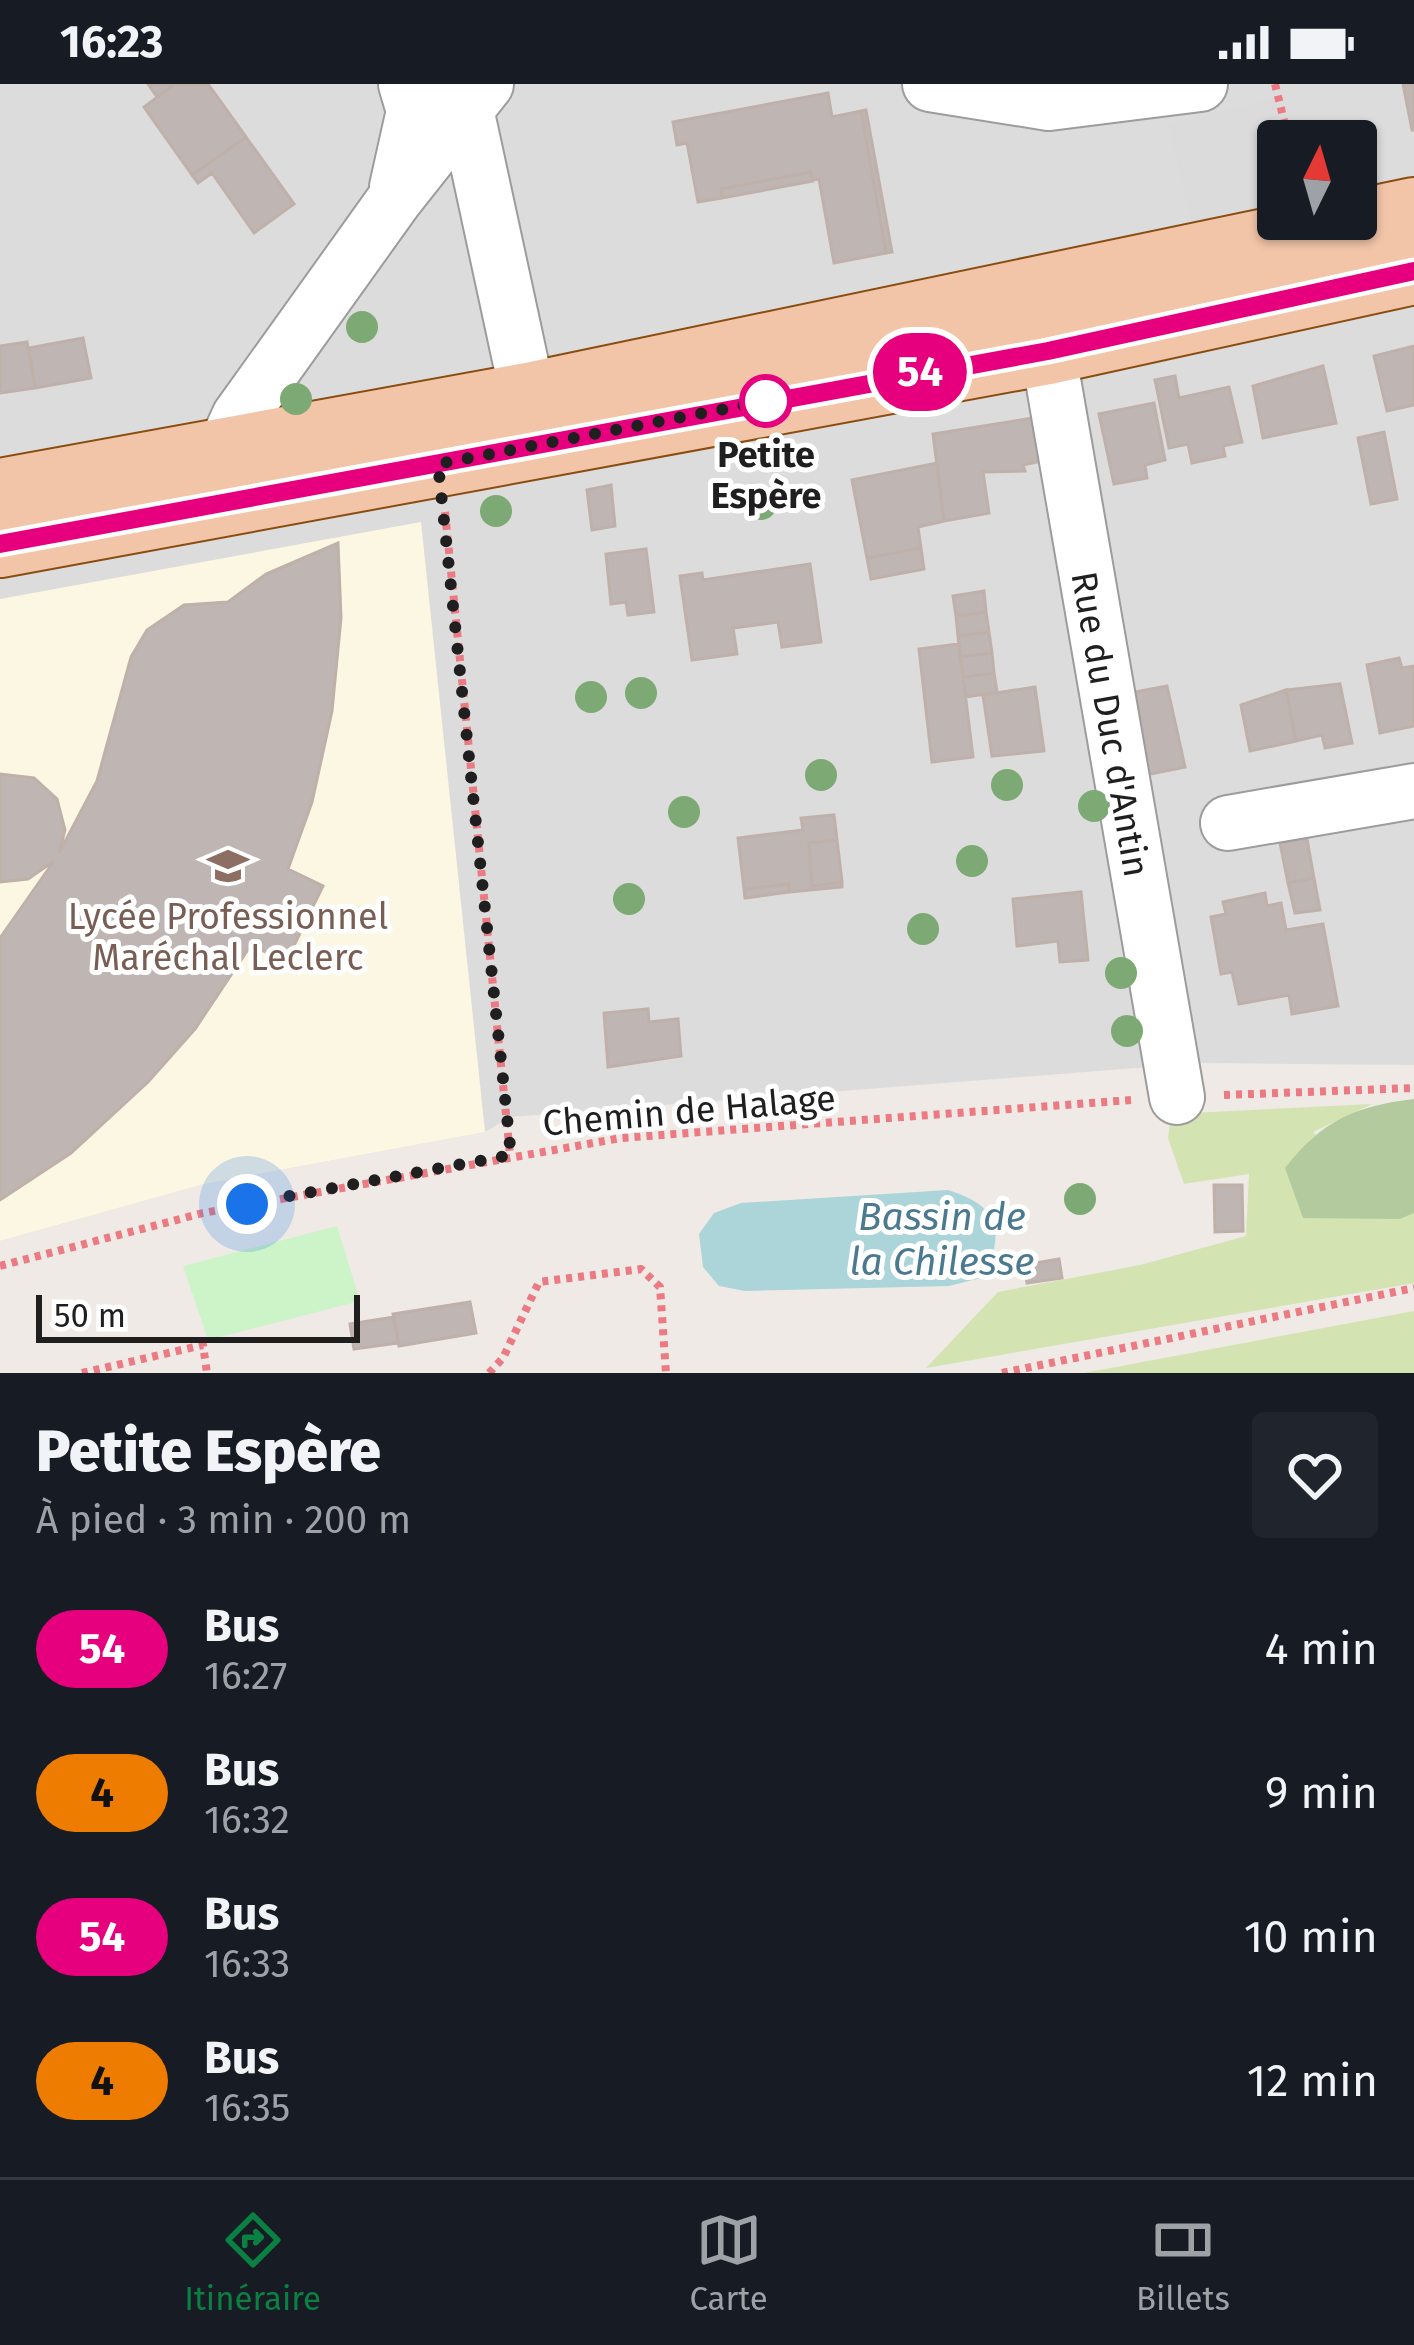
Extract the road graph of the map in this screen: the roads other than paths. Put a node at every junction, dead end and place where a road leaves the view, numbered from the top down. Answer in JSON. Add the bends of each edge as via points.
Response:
{"nodes":[{"id":1,"x":406,"y":84,"type":"edge"},
{"id":2,"x":930,"y":84,"type":"edge"},
{"id":3,"x":1200,"y":84,"type":"edge"},
{"id":4,"x":471,"y":92,"type":"edge"},
{"id":5,"x":395,"y":199,"type":"junction"},
{"id":6,"x":1414,"y":211,"type":"edge"},
{"id":7,"x":1377,"y":219,"type":"edge"},
{"id":8,"x":1284,"y":240,"type":"edge"},
{"id":9,"x":1301,"y":240,"type":"edge"},
{"id":10,"x":1414,"y":271,"type":"edge"},
{"id":11,"x":950,"y":309,"type":"junction"},
{"id":12,"x":1048,"y":351,"type":"junction"},
{"id":13,"x":528,"y":396,"type":"junction"},
{"id":14,"x":224,"y":450,"type":"junction"},
{"id":15,"x":438,"y":464,"type":"junction"},
{"id":16,"x":288,"y":490,"type":"junction"},
{"id":17,"x":0,"y":492,"type":"edge"},
{"id":18,"x":0,"y":544,"type":"edge"},
{"id":19,"x":1414,"y":791,"type":"edge"},
{"id":20,"x":1228,"y":823,"type":"dead end"},
{"id":21,"x":1178,"y":1097,"type":"road end"}],
"edges":[{"from":1,"to":5,"type":"street","via":[[414,111]]},
{"from":2,"to":3,"type":"street","via":[[1049,103]]},
{"from":4,"to":5,"type":"street"},
{"from":4,"to":13,"type":"street"},
{"from":5,"to":14,"type":"street","via":[[239,417]]},
{"from":6,"to":7,"type":"main road"},
{"from":8,"to":11,"type":"main road"},
{"from":9,"to":12,"type":"street","via":[[1204,289],[1060,317]]},
{"from":10,"to":12,"type":"main road"},
{"from":11,"to":12,"type":"street"},
{"from":11,"to":13,"type":"main road"},
{"from":12,"to":15,"type":"main road"},
{"from":12,"to":21,"type":"street","name":"Rue du Duc d'Antin"},
{"from":13,"to":14,"type":"main road"},
{"from":13,"to":15,"type":"street","via":[[517,423],[472,431]]},
{"from":14,"to":16,"type":"street"},
{"from":14,"to":17,"type":"main road"},
{"from":15,"to":16,"type":"main road"},
{"from":16,"to":18,"type":"main road"},
{"from":19,"to":20,"type":"street"}]}
